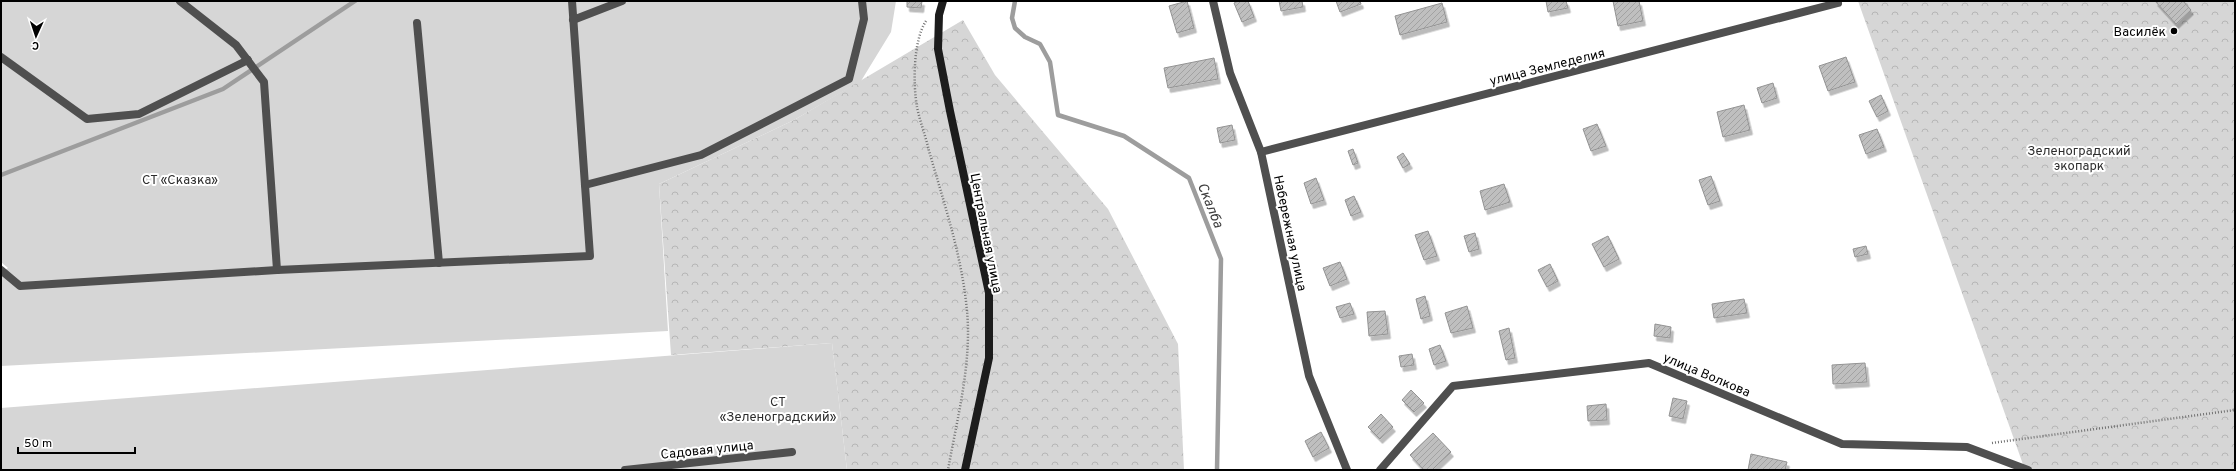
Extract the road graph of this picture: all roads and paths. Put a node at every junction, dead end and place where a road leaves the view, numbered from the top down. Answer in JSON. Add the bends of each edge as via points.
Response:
{"nodes":[{"id":1,"x":180,"y":1,"type":"edge"},
{"id":2,"x":572,"y":1,"type":"edge"},
{"id":3,"x":622,"y":1,"type":"edge"},
{"id":4,"x":862,"y":1,"type":"edge"},
{"id":5,"x":942,"y":1,"type":"edge"},
{"id":6,"x":1213,"y":1,"type":"edge"},
{"id":7,"x":1838,"y":3,"type":"dead end"},
{"id":8,"x":929,"y":18,"type":"dead end"},
{"id":9,"x":573,"y":20,"type":"junction"},
{"id":10,"x":417,"y":23,"type":"dead end"},
{"id":11,"x":1,"y":57,"type":"edge"},
{"id":12,"x":248,"y":60,"type":"junction"},
{"id":13,"x":1262,"y":152,"type":"junction"},
{"id":14,"x":585,"y":185,"type":"junction"},
{"id":15,"x":439,"y":263,"type":"junction"},
{"id":16,"x":1,"y":270,"type":"edge"},
{"id":17,"x":277,"y":270,"type":"junction"},
{"id":18,"x":2235,"y":410,"type":"edge"},
{"id":19,"x":1989,"y":443,"type":"dead end"},
{"id":20,"x":792,"y":452,"type":"dead end"},
{"id":21,"x":625,"y":470,"type":"edge"},
{"id":22,"x":948,"y":470,"type":"edge"},
{"id":23,"x":965,"y":470,"type":"edge"},
{"id":24,"x":1347,"y":470,"type":"edge"},
{"id":25,"x":1380,"y":470,"type":"edge"},
{"id":26,"x":2028,"y":470,"type":"edge"}],
"edges":[{"from":1,"to":12,"type":"street","via":[[236,45]]},
{"from":2,"to":9,"type":"street"},
{"from":3,"to":9,"type":"street"},
{"from":4,"to":14,"type":"street","via":[[864,19],[849,79],[701,155]]},
{"from":5,"to":23,"type":"street","name":"Центральная улица","via":[[938,49],[989,293],[989,358]]},
{"from":6,"to":13,"type":"street","name":"Набережная улица","via":[[1230,73]]},
{"from":7,"to":13,"type":"street","name":"улица Земледелия"},
{"from":8,"to":22,"type":"path","via":[[921,29],[915,66],[917,107],[958,258],[967,311],[967,349]]},
{"from":9,"to":14,"type":"street"},
{"from":10,"to":15,"type":"street"},
{"from":11,"to":12,"type":"street","via":[[86,119],[139,114]]},
{"from":12,"to":17,"type":"street","via":[[264,82]]},
{"from":13,"to":24,"type":"street","name":"Набережная улица","via":[[1309,376]]},
{"from":14,"to":15,"type":"street","via":[[590,256]]},
{"from":15,"to":17,"type":"street"},
{"from":16,"to":17,"type":"street","via":[[20,286]]},
{"from":18,"to":19,"type":"path"},
{"from":20,"to":21,"type":"street","name":"Садовая улица"},
{"from":25,"to":26,"type":"street","name":"улица Волкова","via":[[1453,386],[1649,363],[1842,444],[1967,447]]}]}
